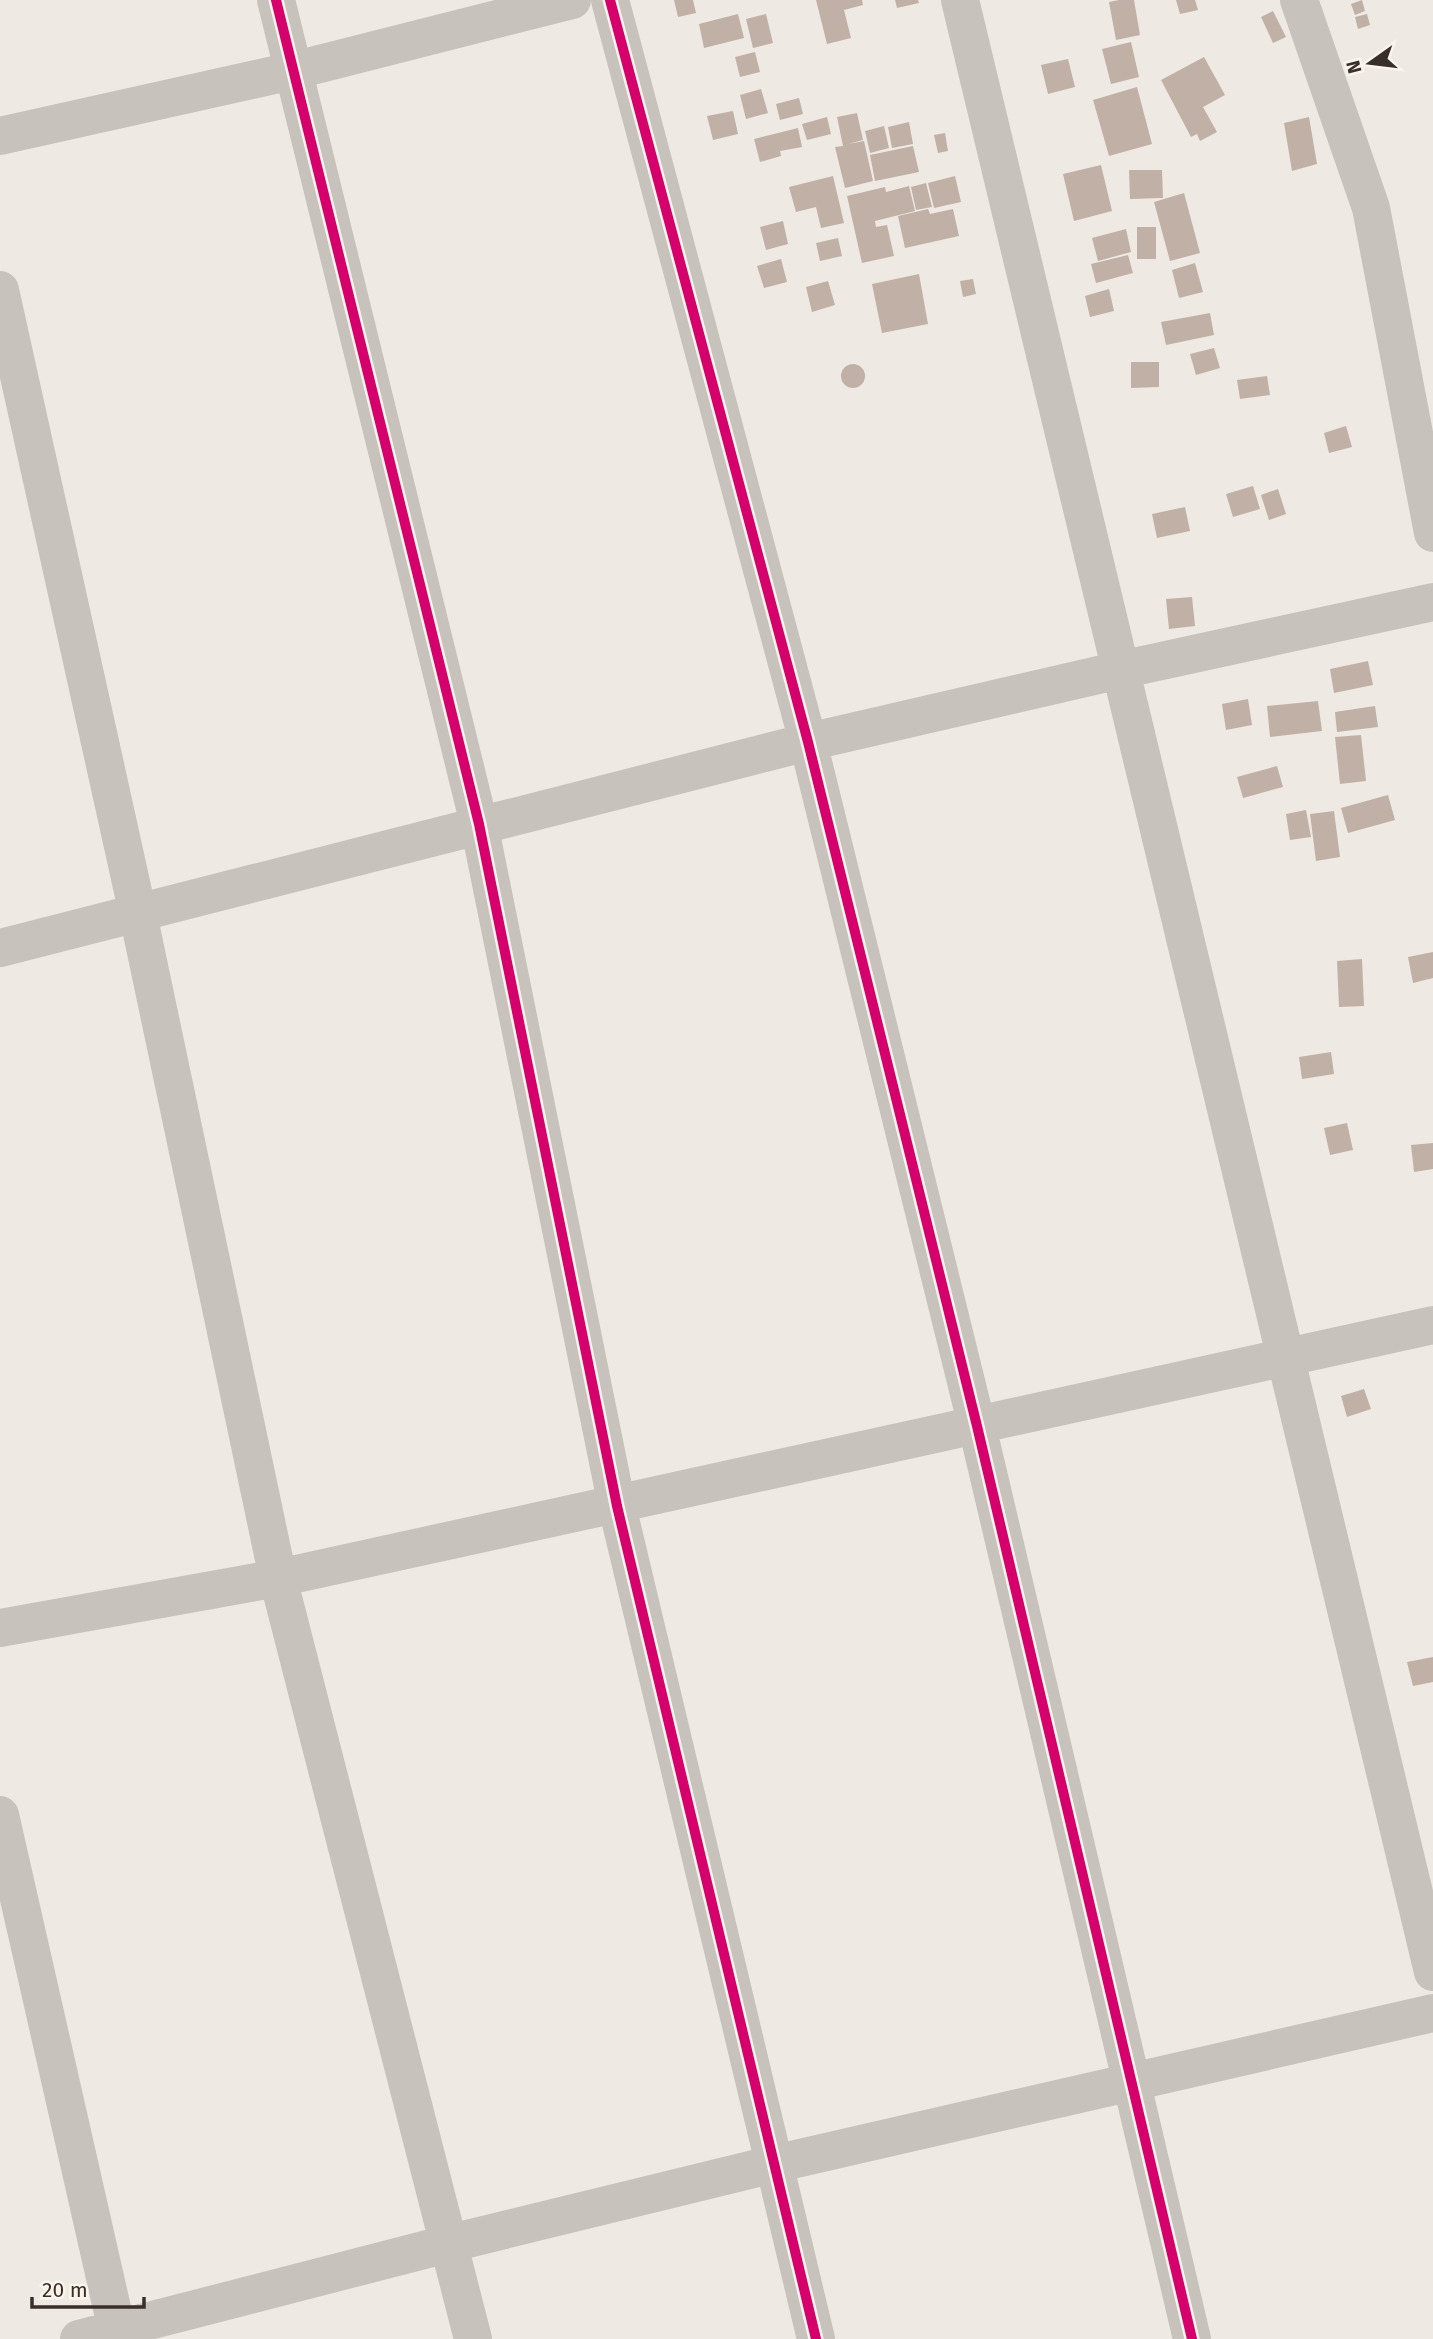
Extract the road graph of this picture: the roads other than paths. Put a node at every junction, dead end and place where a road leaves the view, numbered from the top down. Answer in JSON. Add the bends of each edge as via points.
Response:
{"nodes":[{"id":1,"x":276,"y":0,"type":"edge"},
{"id":2,"x":572,"y":0,"type":"edge"},
{"id":3,"x":610,"y":0,"type":"edge"},
{"id":4,"x":960,"y":0,"type":"edge"},
{"id":5,"x":1299,"y":0,"type":"edge"},
{"id":6,"x":292,"y":71,"type":"junction"},
{"id":7,"x":0,"y":136,"type":"edge"},
{"id":8,"x":0,"y":290,"type":"edge"},
{"id":9,"x":1433,"y":533,"type":"edge"},
{"id":10,"x":1433,"y":602,"type":"edge"},
{"id":11,"x":1120,"y":670,"type":"junction"},
{"id":12,"x":808,"y":742,"type":"junction"},
{"id":13,"x":479,"y":824,"type":"junction"},
{"id":14,"x":138,"y":914,"type":"junction"},
{"id":15,"x":0,"y":948,"type":"edge"},
{"id":16,"x":1433,"y":1325,"type":"edge"},
{"id":17,"x":1287,"y":1356,"type":"junction"},
{"id":18,"x":977,"y":1426,"type":"junction"},
{"id":19,"x":617,"y":1506,"type":"junction"},
{"id":20,"x":278,"y":1578,"type":"junction"},
{"id":21,"x":0,"y":1628,"type":"edge"},
{"id":22,"x":0,"y":1815,"type":"edge"},
{"id":23,"x":1433,"y":1972,"type":"edge"},
{"id":24,"x":1433,"y":2013,"type":"edge"},
{"id":25,"x":1131,"y":2082,"type":"junction"},
{"id":26,"x":774,"y":2164,"type":"junction"},
{"id":27,"x":451,"y":2243,"type":"junction"},
{"id":28,"x":118,"y":2335,"type":"edge"},
{"id":29,"x":79,"y":2339,"type":"edge"},
{"id":30,"x":473,"y":2339,"type":"edge"},
{"id":31,"x":816,"y":2339,"type":"edge"},
{"id":32,"x":1192,"y":2339,"type":"edge"}],
"edges":[{"from":1,"to":6,"type":"street"},
{"from":2,"to":6,"type":"street"},
{"from":3,"to":12,"type":"street"},
{"from":4,"to":11,"type":"street"},
{"from":5,"to":9,"type":"street","via":[[1371,208]]},
{"from":6,"to":7,"type":"street"},
{"from":6,"to":13,"type":"street"},
{"from":8,"to":14,"type":"street"},
{"from":10,"to":11,"type":"street"},
{"from":11,"to":12,"type":"street"},
{"from":11,"to":17,"type":"street"},
{"from":12,"to":13,"type":"street"},
{"from":12,"to":18,"type":"street"},
{"from":13,"to":14,"type":"street"},
{"from":13,"to":19,"type":"street"},
{"from":14,"to":15,"type":"street"},
{"from":14,"to":20,"type":"street"},
{"from":16,"to":17,"type":"street"},
{"from":17,"to":18,"type":"street"},
{"from":17,"to":23,"type":"street"},
{"from":18,"to":19,"type":"street"},
{"from":18,"to":25,"type":"street"},
{"from":19,"to":20,"type":"street"},
{"from":19,"to":26,"type":"street"},
{"from":20,"to":21,"type":"street"},
{"from":20,"to":27,"type":"street"},
{"from":22,"to":28,"type":"street"},
{"from":24,"to":25,"type":"street"},
{"from":25,"to":26,"type":"street"},
{"from":25,"to":32,"type":"street"},
{"from":26,"to":27,"type":"street"},
{"from":26,"to":31,"type":"street"},
{"from":27,"to":28,"type":"street"},
{"from":27,"to":30,"type":"street"},
{"from":28,"to":29,"type":"street"}]}
